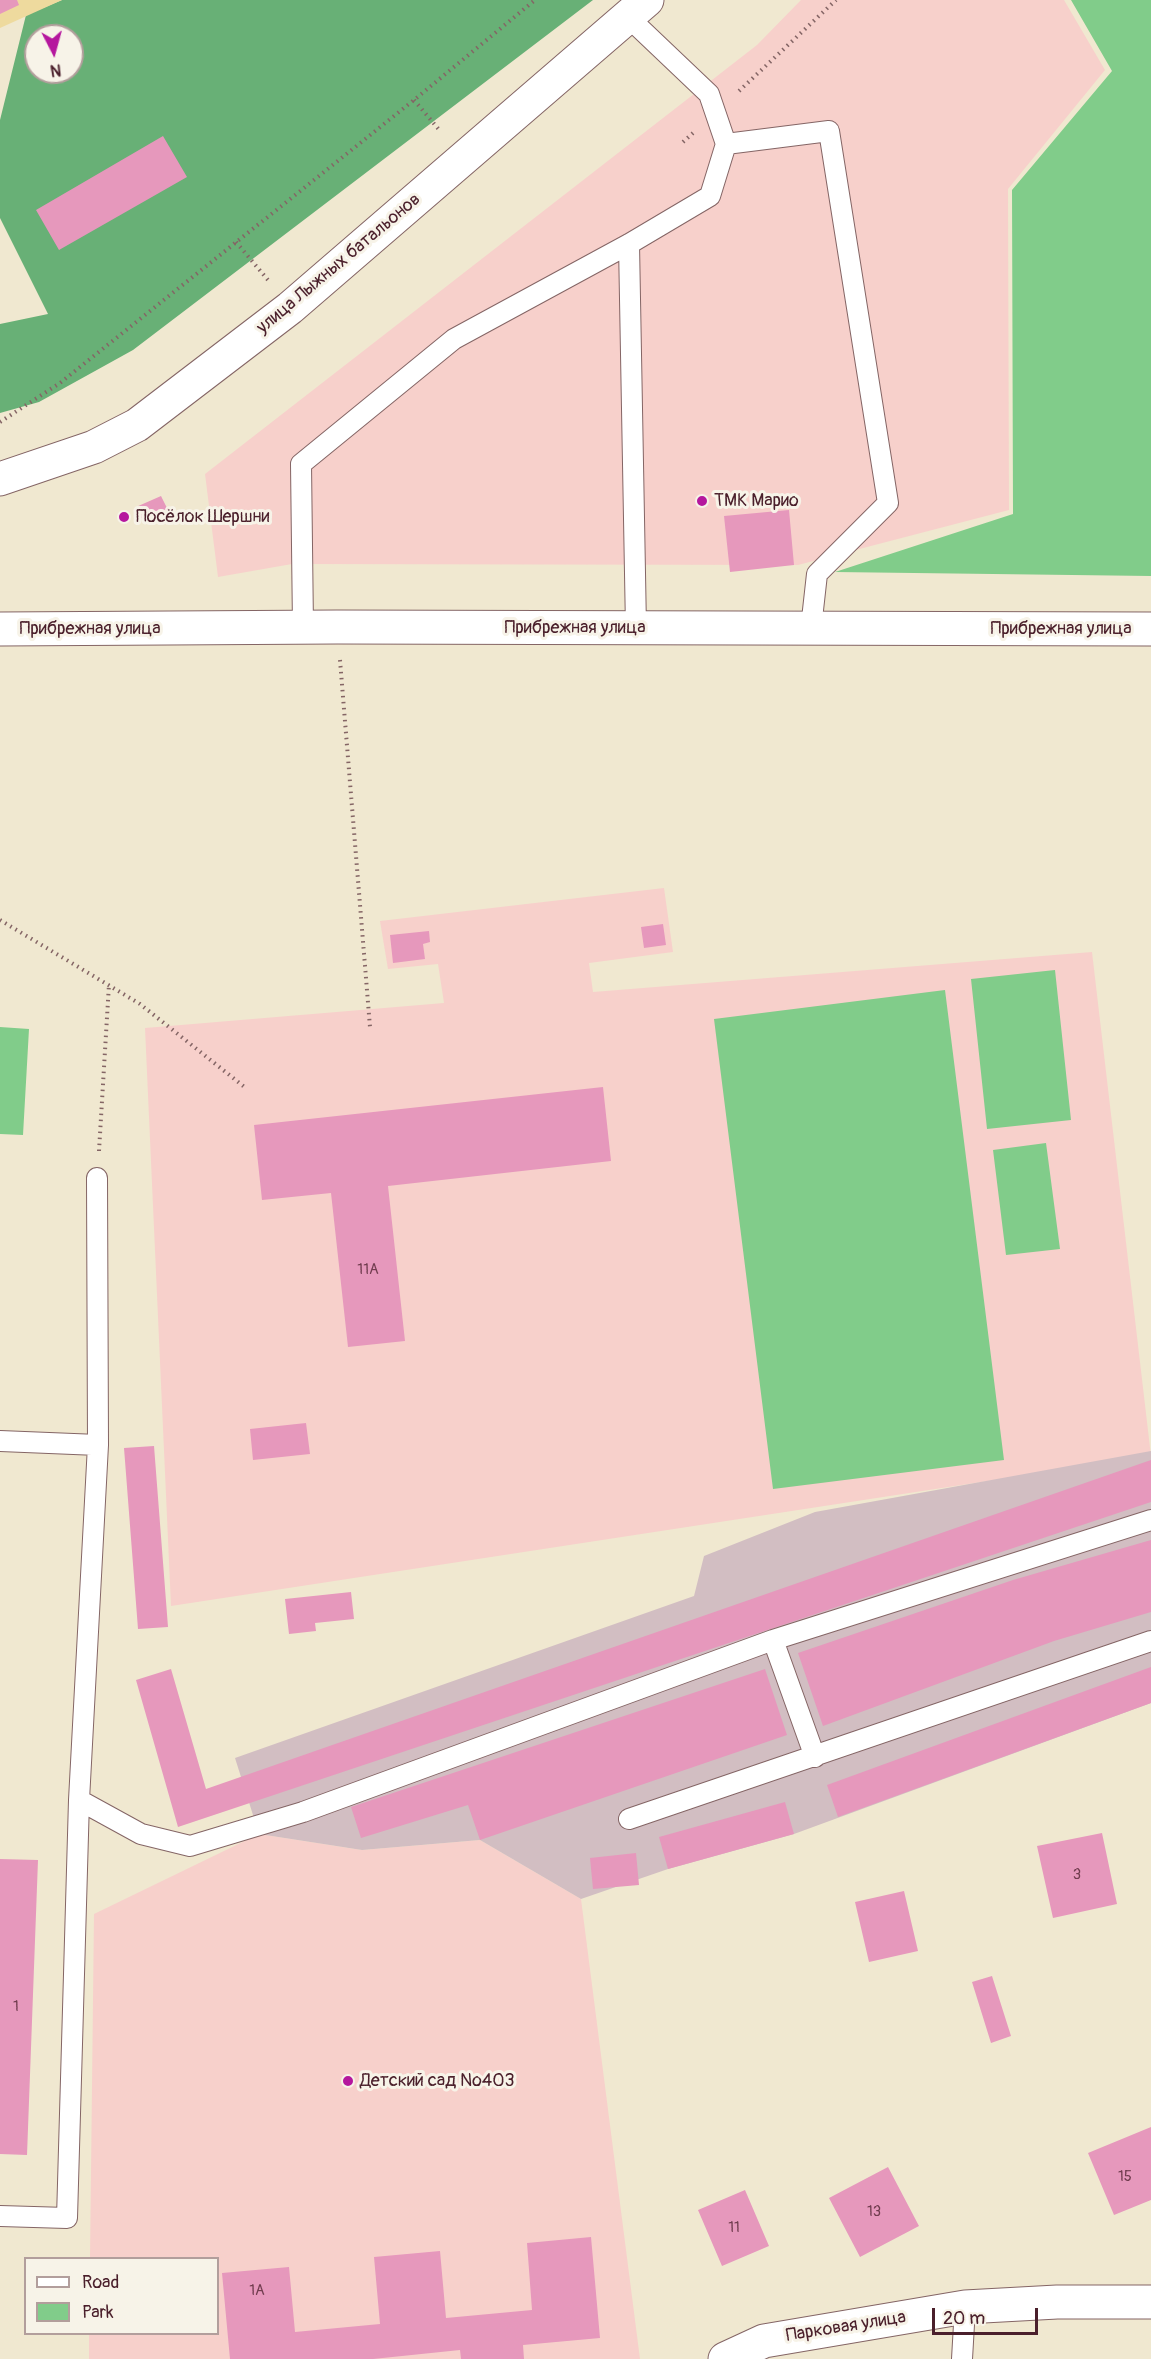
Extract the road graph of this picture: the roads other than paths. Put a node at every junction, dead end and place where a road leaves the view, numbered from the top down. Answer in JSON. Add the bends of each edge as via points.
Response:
{"nodes":[{"id":1,"x":637,"y":8,"type":"edge"},
{"id":2,"x":726,"y":144,"type":"junction"},
{"id":3,"x":629,"y":244,"type":"junction"},
{"id":4,"x":0,"y":479,"type":"edge"},
{"id":5,"x":303,"y":627,"type":"junction"},
{"id":6,"x":636,"y":628,"type":"junction"},
{"id":7,"x":811,"y":628,"type":"junction"},
{"id":8,"x":0,"y":629,"type":"edge"},
{"id":9,"x":1151,"y":629,"type":"edge"},
{"id":10,"x":97,"y":1178,"type":"road end"},
{"id":11,"x":0,"y":1441,"type":"edge"},
{"id":12,"x":98,"y":1445,"type":"junction"},
{"id":13,"x":1151,"y":1520,"type":"edge"},
{"id":14,"x":773,"y":1640,"type":"junction"},
{"id":15,"x":1151,"y":1641,"type":"edge"},
{"id":16,"x":814,"y":1757,"type":"junction"},
{"id":17,"x":79,"y":1800,"type":"junction"},
{"id":18,"x":629,"y":1819,"type":"dead end"},
{"id":19,"x":0,"y":2216,"type":"edge"},
{"id":20,"x":1151,"y":2302,"type":"edge"},
{"id":21,"x":965,"y":2307,"type":"junction"},
{"id":22,"x":724,"y":2359,"type":"edge"},
{"id":23,"x":962,"y":2359,"type":"edge"}],
"edges":[{"from":1,"to":2,"type":"lane","via":[[709,94]]},
{"from":1,"to":4,"type":"street","name":"улица Лыжных батальонов","via":[[290,308],[137,425],[94,447]]},
{"from":2,"to":3,"type":"lane","via":[[710,196]]},
{"from":2,"to":7,"type":"lane","via":[[829,131],[888,503],[817,574]]},
{"from":3,"to":5,"type":"lane","via":[[454,339],[301,464]]},
{"from":3,"to":6,"type":"lane"},
{"from":5,"to":6,"type":"street","name":"Прибрежная улица"},
{"from":5,"to":8,"type":"street","name":"Прибрежная улица"},
{"from":6,"to":7,"type":"street","name":"Прибрежная улица"},
{"from":7,"to":9,"type":"street","name":"Прибрежная улица"},
{"from":10,"to":12,"type":"lane"},
{"from":11,"to":12,"type":"lane"},
{"from":12,"to":17,"type":"lane"},
{"from":13,"to":14,"type":"lane"},
{"from":14,"to":16,"type":"lane"},
{"from":14,"to":17,"type":"lane","via":[[303,1812],[190,1846],[141,1834]]},
{"from":15,"to":16,"type":"lane"},
{"from":16,"to":18,"type":"lane"},
{"from":17,"to":19,"type":"lane","via":[[67,2218]]},
{"from":20,"to":21,"type":"street","name":"Парковая улица"},
{"from":21,"to":22,"type":"street","name":"Парковая улица","via":[[764,2341]]},
{"from":21,"to":23,"type":"lane"}]}
